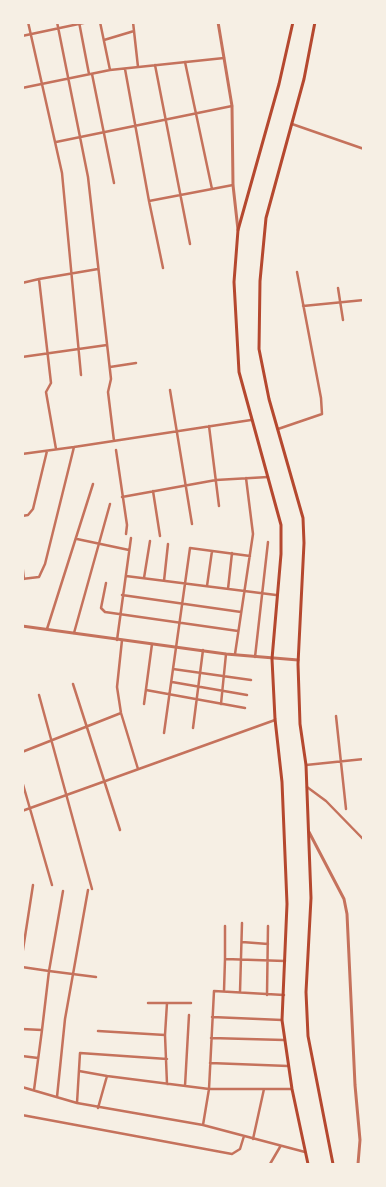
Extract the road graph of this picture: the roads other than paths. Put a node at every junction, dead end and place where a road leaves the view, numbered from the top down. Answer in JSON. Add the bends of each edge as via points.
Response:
{"nodes":[{"id":1,"x":28,"y":22,"type":"edge"},
{"id":2,"x":57,"y":22,"type":"edge"},
{"id":3,"x":88,"y":22,"type":"edge"},
{"id":4,"x":100,"y":22,"type":"edge"},
{"id":5,"x":133,"y":22,"type":"edge"},
{"id":6,"x":218,"y":22,"type":"edge"},
{"id":7,"x":293,"y":22,"type":"edge"},
{"id":8,"x":315,"y":22,"type":"edge"},
{"id":9,"x":79,"y":24,"type":"edge"},
{"id":10,"x":58,"y":29,"type":"junction"},
{"id":11,"x":134,"y":31,"type":"junction"},
{"id":12,"x":31,"y":34,"type":"junction"},
{"id":13,"x":22,"y":36,"type":"edge"},
{"id":14,"x":104,"y":40,"type":"junction"},
{"id":15,"x":225,"y":58,"type":"junction"},
{"id":16,"x":185,"y":62,"type":"junction"},
{"id":17,"x":155,"y":65,"type":"junction"},
{"id":18,"x":138,"y":67,"type":"junction"},
{"id":19,"x":125,"y":69,"type":"junction"},
{"id":20,"x":110,"y":70,"type":"junction"},
{"id":21,"x":91,"y":74,"type":"junction"},
{"id":22,"x":68,"y":78,"type":"junction"},
{"id":23,"x":41,"y":84,"type":"junction"},
{"id":24,"x":22,"y":88,"type":"edge"},
{"id":25,"x":232,"y":106,"type":"junction"},
{"id":26,"x":196,"y":113,"type":"junction"},
{"id":27,"x":164,"y":120,"type":"junction"},
{"id":28,"x":292,"y":124,"type":"junction"},
{"id":29,"x":136,"y":126,"type":"junction"},
{"id":30,"x":104,"y":132,"type":"junction"},
{"id":31,"x":80,"y":137,"type":"junction"},
{"id":32,"x":56,"y":142,"type":"junction"},
{"id":33,"x":364,"y":149,"type":"edge"},
{"id":34,"x":114,"y":182,"type":"dead end"},
{"id":35,"x":233,"y":185,"type":"junction"},
{"id":36,"x":212,"y":189,"type":"junction"},
{"id":37,"x":179,"y":195,"type":"junction"},
{"id":38,"x":149,"y":201,"type":"junction"},
{"id":39,"x":238,"y":230,"type":"junction"},
{"id":40,"x":190,"y":244,"type":"dead end"},
{"id":41,"x":163,"y":268,"type":"dead end"},
{"id":42,"x":98,"y":269,"type":"junction"},
{"id":43,"x":297,"y":272,"type":"dead end"},
{"id":44,"x":70,"y":273,"type":"junction"},
{"id":45,"x":22,"y":276,"type":"edge"},
{"id":46,"x":39,"y":279,"type":"junction"},
{"id":47,"x":24,"y":283,"type":"edge"},
{"id":48,"x":338,"y":288,"type":"dead end"},
{"id":49,"x":364,"y":300,"type":"edge"},
{"id":50,"x":341,"y":302,"type":"junction"},
{"id":51,"x":303,"y":306,"type":"junction"},
{"id":52,"x":343,"y":320,"type":"dead end"},
{"id":53,"x":107,"y":345,"type":"junction"},
{"id":54,"x":78,"y":349,"type":"junction"},
{"id":55,"x":47,"y":354,"type":"junction"},
{"id":56,"x":22,"y":357,"type":"edge"},
{"id":57,"x":136,"y":363,"type":"dead end"},
{"id":58,"x":110,"y":367,"type":"junction"},
{"id":59,"x":81,"y":375,"type":"dead end"},
{"id":60,"x":170,"y":390,"type":"dead end"},
{"id":61,"x":251,"y":420,"type":"junction"},
{"id":62,"x":209,"y":426,"type":"junction"},
{"id":63,"x":278,"y":430,"type":"junction"},
{"id":64,"x":175,"y":431,"type":"junction"},
{"id":65,"x":114,"y":441,"type":"junction"},
{"id":66,"x":74,"y":447,"type":"junction"},
{"id":67,"x":56,"y":450,"type":"junction"},
{"id":68,"x":116,"y":450,"type":"dead end"},
{"id":69,"x":47,"y":451,"type":"junction"},
{"id":70,"x":22,"y":454,"type":"edge"},
{"id":71,"x":268,"y":476,"type":"junction"},
{"id":72,"x":246,"y":478,"type":"junction"},
{"id":73,"x":216,"y":480,"type":"junction"},
{"id":74,"x":93,"y":484,"type":"dead end"},
{"id":75,"x":186,"y":486,"type":"junction"},
{"id":76,"x":153,"y":492,"type":"junction"},
{"id":77,"x":122,"y":497,"type":"junction"},
{"id":78,"x":110,"y":504,"type":"dead end"},
{"id":79,"x":219,"y":506,"type":"dead end"},
{"id":80,"x":22,"y":516,"type":"edge"},
{"id":81,"x":192,"y":524,"type":"dead end"},
{"id":82,"x":126,"y":534,"type":"dead end"},
{"id":83,"x":160,"y":536,"type":"dead end"},
{"id":84,"x":130,"y":538,"type":"dead end"},
{"id":85,"x":77,"y":539,"type":"junction"},
{"id":86,"x":150,"y":541,"type":"dead end"},
{"id":87,"x":268,"y":542,"type":"dead end"},
{"id":88,"x":98,"y":544,"type":"junction"},
{"id":89,"x":168,"y":544,"type":"dead end"},
{"id":90,"x":129,"y":550,"type":"junction"},
{"id":91,"x":212,"y":551,"type":"junction"},
{"id":92,"x":232,"y":553,"type":"junction"},
{"id":93,"x":250,"y":556,"type":"junction"},
{"id":94,"x":22,"y":563,"type":"edge"},
{"id":95,"x":126,"y":576,"type":"junction"},
{"id":96,"x":144,"y":578,"type":"junction"},
{"id":97,"x":23,"y":579,"type":"edge"},
{"id":98,"x":164,"y":581,"type":"junction"},
{"id":99,"x":106,"y":583,"type":"dead end"},
{"id":100,"x":185,"y":583,"type":"junction"},
{"id":101,"x":207,"y":586,"type":"junction"},
{"id":102,"x":228,"y":589,"type":"junction"},
{"id":103,"x":244,"y":591,"type":"junction"},
{"id":104,"x":262,"y":593,"type":"junction"},
{"id":105,"x":122,"y":595,"type":"junction"},
{"id":106,"x":276,"y":595,"type":"junction"},
{"id":107,"x":182,"y":604,"type":"junction"},
{"id":108,"x":241,"y":612,"type":"junction"},
{"id":109,"x":118,"y":615,"type":"junction"},
{"id":110,"x":180,"y":623,"type":"junction"},
{"id":111,"x":22,"y":626,"type":"edge"},
{"id":112,"x":47,"y":629,"type":"junction"},
{"id":113,"x":238,"y":631,"type":"junction"},
{"id":114,"x":74,"y":633,"type":"junction"},
{"id":115,"x":117,"y":640,"type":"junction"},
{"id":116,"x":122,"y":640,"type":"junction"},
{"id":117,"x":152,"y":644,"type":"junction"},
{"id":118,"x":176,"y":647,"type":"junction"},
{"id":119,"x":203,"y":650,"type":"junction"},
{"id":120,"x":226,"y":654,"type":"junction"},
{"id":121,"x":235,"y":654,"type":"junction"},
{"id":122,"x":254,"y":657,"type":"junction"},
{"id":123,"x":272,"y":659,"type":"junction"},
{"id":124,"x":298,"y":660,"type":"junction"},
{"id":125,"x":173,"y":669,"type":"junction"},
{"id":126,"x":200,"y":673,"type":"junction"},
{"id":127,"x":224,"y":676,"type":"junction"},
{"id":128,"x":251,"y":680,"type":"dead end"},
{"id":129,"x":172,"y":682,"type":"junction"},
{"id":130,"x":73,"y":684,"type":"dead end"},
{"id":131,"x":198,"y":686,"type":"junction"},
{"id":132,"x":146,"y":690,"type":"junction"},
{"id":133,"x":222,"y":690,"type":"junction"},
{"id":134,"x":170,"y":694,"type":"junction"},
{"id":135,"x":248,"y":694,"type":"dead end"},
{"id":136,"x":40,"y":695,"type":"dead end"},
{"id":137,"x":197,"y":699,"type":"junction"},
{"id":138,"x":144,"y":704,"type":"dead end"},
{"id":139,"x":221,"y":704,"type":"junction"},
{"id":140,"x":245,"y":708,"type":"dead end"},
{"id":141,"x":121,"y":713,"type":"junction"},
{"id":142,"x":336,"y":716,"type":"dead end"},
{"id":143,"x":275,"y":720,"type":"junction"},
{"id":144,"x":86,"y":726,"type":"junction"},
{"id":145,"x":193,"y":728,"type":"dead end"},
{"id":146,"x":164,"y":733,"type":"dead end"},
{"id":147,"x":51,"y":740,"type":"junction"},
{"id":148,"x":22,"y":752,"type":"edge"},
{"id":149,"x":364,"y":758,"type":"edge"},
{"id":150,"x":341,"y":761,"type":"junction"},
{"id":151,"x":306,"y":765,"type":"junction"},
{"id":152,"x":138,"y":769,"type":"junction"},
{"id":153,"x":22,"y":781,"type":"edge"},
{"id":154,"x":105,"y":782,"type":"junction"},
{"id":155,"x":307,"y":786,"type":"junction"},
{"id":156,"x":67,"y":794,"type":"junction"},
{"id":157,"x":30,"y":809,"type":"junction"},
{"id":158,"x":346,"y":809,"type":"dead end"},
{"id":159,"x":22,"y":812,"type":"edge"},
{"id":160,"x":120,"y":830,"type":"dead end"},
{"id":161,"x":309,"y":831,"type":"junction"},
{"id":162,"x":364,"y":840,"type":"edge"},
{"id":163,"x":33,"y":885,"type":"dead end"},
{"id":164,"x":52,"y":885,"type":"dead end"},
{"id":165,"x":92,"y":889,"type":"dead end"},
{"id":166,"x":88,"y":890,"type":"dead end"},
{"id":167,"x":63,"y":891,"type":"dead end"},
{"id":168,"x":242,"y":923,"type":"dead end"},
{"id":169,"x":225,"y":926,"type":"dead end"},
{"id":170,"x":268,"y":926,"type":"dead end"},
{"id":171,"x":242,"y":942,"type":"junction"},
{"id":172,"x":268,"y":944,"type":"junction"},
{"id":173,"x":22,"y":956,"type":"edge"},
{"id":174,"x":225,"y":959,"type":"junction"},
{"id":175,"x":241,"y":960,"type":"junction"},
{"id":176,"x":268,"y":960,"type":"junction"},
{"id":177,"x":285,"y":961,"type":"junction"},
{"id":178,"x":22,"y":967,"type":"edge"},
{"id":179,"x":49,"y":971,"type":"junction"},
{"id":180,"x":74,"y":974,"type":"junction"},
{"id":181,"x":96,"y":977,"type":"dead end"},
{"id":182,"x":224,"y":991,"type":"junction"},
{"id":183,"x":240,"y":992,"type":"junction"},
{"id":184,"x":267,"y":994,"type":"junction"},
{"id":185,"x":284,"y":995,"type":"junction"},
{"id":186,"x":167,"y":1002,"type":"junction"},
{"id":187,"x":148,"y":1003,"type":"dead end"},
{"id":188,"x":191,"y":1003,"type":"dead end"},
{"id":189,"x":189,"y":1015,"type":"dead end"},
{"id":190,"x":212,"y":1017,"type":"junction"},
{"id":191,"x":282,"y":1020,"type":"junction"},
{"id":192,"x":22,"y":1029,"type":"edge"},
{"id":193,"x":42,"y":1030,"type":"junction"},
{"id":194,"x":98,"y":1031,"type":"dead end"},
{"id":195,"x":165,"y":1035,"type":"junction"},
{"id":196,"x":211,"y":1038,"type":"junction"},
{"id":197,"x":284,"y":1040,"type":"junction"},
{"id":198,"x":22,"y":1056,"type":"edge"},
{"id":199,"x":39,"y":1058,"type":"junction"},
{"id":200,"x":167,"y":1059,"type":"junction"},
{"id":201,"x":210,"y":1063,"type":"junction"},
{"id":202,"x":288,"y":1066,"type":"junction"},
{"id":203,"x":79,"y":1071,"type":"junction"},
{"id":204,"x":107,"y":1076,"type":"junction"},
{"id":205,"x":167,"y":1084,"type":"junction"},
{"id":206,"x":22,"y":1086,"type":"edge"},
{"id":207,"x":185,"y":1086,"type":"junction"},
{"id":208,"x":209,"y":1089,"type":"junction"},
{"id":209,"x":264,"y":1089,"type":"junction"},
{"id":210,"x":292,"y":1089,"type":"junction"},
{"id":211,"x":34,"y":1090,"type":"junction"},
{"id":212,"x":57,"y":1097,"type":"junction"},
{"id":213,"x":77,"y":1103,"type":"junction"},
{"id":214,"x":98,"y":1108,"type":"junction"},
{"id":215,"x":22,"y":1114,"type":"edge"},
{"id":216,"x":203,"y":1126,"type":"junction"},
{"id":217,"x":244,"y":1136,"type":"junction"},
{"id":218,"x":253,"y":1139,"type":"junction"},
{"id":219,"x":280,"y":1147,"type":"junction"},
{"id":220,"x":306,"y":1152,"type":"junction"},
{"id":221,"x":270,"y":1164,"type":"edge"},
{"id":222,"x":308,"y":1164,"type":"edge"},
{"id":223,"x":333,"y":1164,"type":"edge"},
{"id":224,"x":358,"y":1164,"type":"edge"}],
"edges":[{"from":1,"to":12,"type":"street"},
{"from":2,"to":10,"type":"street"},
{"from":3,"to":9,"type":"street"},
{"from":4,"to":14,"type":"street"},
{"from":5,"to":11,"type":"street"},
{"from":6,"to":15,"type":"street"},
{"from":7,"to":39,"type":"main road"},
{"from":8,"to":28,"type":"main road"},
{"from":9,"to":10,"type":"street"},
{"from":9,"to":21,"type":"street"},
{"from":10,"to":12,"type":"street"},
{"from":10,"to":22,"type":"street"},
{"from":11,"to":14,"type":"street"},
{"from":11,"to":18,"type":"street"},
{"from":12,"to":13,"type":"street"},
{"from":12,"to":23,"type":"street"},
{"from":14,"to":20,"type":"street"},
{"from":15,"to":16,"type":"street"},
{"from":15,"to":25,"type":"street"},
{"from":16,"to":17,"type":"street"},
{"from":16,"to":26,"type":"street"},
{"from":17,"to":18,"type":"street"},
{"from":17,"to":27,"type":"street"},
{"from":18,"to":19,"type":"street"},
{"from":19,"to":20,"type":"street"},
{"from":19,"to":29,"type":"street"},
{"from":20,"to":21,"type":"street"},
{"from":21,"to":22,"type":"street"},
{"from":21,"to":30,"type":"street"},
{"from":22,"to":23,"type":"street"},
{"from":22,"to":31,"type":"street"},
{"from":23,"to":24,"type":"street"},
{"from":23,"to":32,"type":"street"},
{"from":25,"to":26,"type":"street"},
{"from":25,"to":35,"type":"street"},
{"from":26,"to":27,"type":"street"},
{"from":26,"to":36,"type":"street"},
{"from":27,"to":29,"type":"street"},
{"from":27,"to":37,"type":"street"},
{"from":28,"to":33,"type":"street"},
{"from":28,"to":63,"type":"main road","via":[[266,218],[260,281],[260,348]]},
{"from":29,"to":30,"type":"street"},
{"from":29,"to":38,"type":"street"},
{"from":30,"to":31,"type":"street"},
{"from":30,"to":34,"type":"street"},
{"from":31,"to":32,"type":"street"},
{"from":31,"to":42,"type":"street","via":[[88,177]]},
{"from":32,"to":44,"type":"street","via":[[62,173]]},
{"from":35,"to":36,"type":"street"},
{"from":35,"to":39,"type":"street"},
{"from":36,"to":37,"type":"street"},
{"from":37,"to":38,"type":"street"},
{"from":37,"to":40,"type":"street"},
{"from":38,"to":41,"type":"street"},
{"from":39,"to":61,"type":"main road","via":[[234,282],[236,334],[239,372]]},
{"from":42,"to":44,"type":"street"},
{"from":42,"to":53,"type":"street"},
{"from":43,"to":51,"type":"street"},
{"from":44,"to":46,"type":"street"},
{"from":44,"to":54,"type":"street"},
{"from":45,"to":47,"type":"street"},
{"from":46,"to":47,"type":"street"},
{"from":46,"to":55,"type":"street"},
{"from":48,"to":50,"type":"street"},
{"from":49,"to":50,"type":"street"},
{"from":50,"to":51,"type":"street"},
{"from":50,"to":52,"type":"street"},
{"from":51,"to":63,"type":"street","via":[[322,414]]},
{"from":53,"to":54,"type":"street"},
{"from":53,"to":58,"type":"street"},
{"from":54,"to":55,"type":"street"},
{"from":54,"to":59,"type":"street"},
{"from":55,"to":56,"type":"street"},
{"from":55,"to":67,"type":"street","via":[[51,383],[46,392]]},
{"from":57,"to":58,"type":"street"},
{"from":58,"to":65,"type":"street","via":[[108,392]]},
{"from":60,"to":64,"type":"street"},
{"from":61,"to":62,"type":"street"},
{"from":61,"to":71,"type":"main road"},
{"from":62,"to":64,"type":"street"},
{"from":62,"to":73,"type":"street"},
{"from":63,"to":124,"type":"main road","via":[[303,518]]},
{"from":64,"to":65,"type":"street"},
{"from":64,"to":75,"type":"street"},
{"from":65,"to":66,"type":"street"},
{"from":66,"to":67,"type":"street"},
{"from":66,"to":97,"type":"street","via":[[45,564],[39,577]]},
{"from":67,"to":69,"type":"street"},
{"from":68,"to":77,"type":"street"},
{"from":69,"to":70,"type":"street"},
{"from":69,"to":80,"type":"street","via":[[33,509]]},
{"from":71,"to":72,"type":"street"},
{"from":71,"to":106,"type":"main road","via":[[281,525]]},
{"from":72,"to":73,"type":"street"},
{"from":72,"to":93,"type":"street","via":[[253,534]]},
{"from":73,"to":75,"type":"street"},
{"from":73,"to":79,"type":"street"},
{"from":74,"to":85,"type":"street"},
{"from":75,"to":76,"type":"street"},
{"from":75,"to":81,"type":"street"},
{"from":76,"to":77,"type":"street"},
{"from":76,"to":83,"type":"street"},
{"from":77,"to":82,"type":"street"},
{"from":78,"to":88,"type":"street"},
{"from":84,"to":90,"type":"street"},
{"from":85,"to":88,"type":"street"},
{"from":85,"to":112,"type":"street"},
{"from":86,"to":96,"type":"street"},
{"from":87,"to":104,"type":"street"},
{"from":88,"to":90,"type":"street"},
{"from":88,"to":114,"type":"street"},
{"from":89,"to":98,"type":"street"},
{"from":90,"to":95,"type":"street"},
{"from":91,"to":92,"type":"street"},
{"from":91,"to":100,"type":"street","via":[[190,548]]},
{"from":91,"to":101,"type":"street"},
{"from":92,"to":93,"type":"street"},
{"from":92,"to":102,"type":"street"},
{"from":93,"to":103,"type":"street"},
{"from":94,"to":97,"type":"street"},
{"from":95,"to":96,"type":"street"},
{"from":95,"to":105,"type":"street"},
{"from":96,"to":98,"type":"street"},
{"from":98,"to":100,"type":"street"},
{"from":99,"to":109,"type":"street","via":[[101,608]]},
{"from":100,"to":101,"type":"street"},
{"from":100,"to":107,"type":"street"},
{"from":101,"to":102,"type":"street"},
{"from":102,"to":103,"type":"street"},
{"from":103,"to":104,"type":"street"},
{"from":103,"to":108,"type":"street"},
{"from":104,"to":106,"type":"street"},
{"from":104,"to":122,"type":"street"},
{"from":105,"to":107,"type":"street"},
{"from":105,"to":109,"type":"street"},
{"from":106,"to":123,"type":"main road"},
{"from":107,"to":108,"type":"street"},
{"from":107,"to":110,"type":"street"},
{"from":108,"to":113,"type":"street"},
{"from":109,"to":110,"type":"street"},
{"from":109,"to":115,"type":"street"},
{"from":110,"to":113,"type":"street"},
{"from":110,"to":118,"type":"street"},
{"from":111,"to":112,"type":"street"},
{"from":112,"to":114,"type":"street"},
{"from":113,"to":121,"type":"street"},
{"from":114,"to":115,"type":"street"},
{"from":115,"to":116,"type":"street"},
{"from":116,"to":117,"type":"street"},
{"from":116,"to":141,"type":"street","via":[[117,687]]},
{"from":117,"to":118,"type":"street"},
{"from":117,"to":132,"type":"street"},
{"from":118,"to":119,"type":"street"},
{"from":118,"to":125,"type":"street"},
{"from":119,"to":120,"type":"street"},
{"from":119,"to":126,"type":"street"},
{"from":120,"to":121,"type":"street"},
{"from":120,"to":127,"type":"street"},
{"from":121,"to":122,"type":"street"},
{"from":122,"to":123,"type":"street"},
{"from":123,"to":124,"type":"street"},
{"from":123,"to":143,"type":"main road"},
{"from":124,"to":151,"type":"main road"},
{"from":125,"to":126,"type":"street"},
{"from":125,"to":129,"type":"street"},
{"from":126,"to":127,"type":"street"},
{"from":126,"to":131,"type":"street"},
{"from":127,"to":128,"type":"street"},
{"from":127,"to":133,"type":"street"},
{"from":129,"to":131,"type":"street"},
{"from":129,"to":134,"type":"street"},
{"from":130,"to":144,"type":"street"},
{"from":131,"to":133,"type":"street"},
{"from":131,"to":137,"type":"street"},
{"from":132,"to":134,"type":"street"},
{"from":132,"to":138,"type":"street"},
{"from":133,"to":135,"type":"street"},
{"from":133,"to":139,"type":"street"},
{"from":134,"to":137,"type":"street"},
{"from":134,"to":146,"type":"street"},
{"from":136,"to":147,"type":"street"},
{"from":137,"to":139,"type":"street"},
{"from":137,"to":145,"type":"street"},
{"from":139,"to":140,"type":"street"},
{"from":141,"to":144,"type":"street"},
{"from":141,"to":152,"type":"street"},
{"from":142,"to":150,"type":"street"},
{"from":143,"to":152,"type":"street"},
{"from":143,"to":177,"type":"main road","via":[[282,782]]},
{"from":144,"to":147,"type":"street"},
{"from":144,"to":154,"type":"street"},
{"from":147,"to":148,"type":"street"},
{"from":147,"to":156,"type":"street"},
{"from":149,"to":150,"type":"street"},
{"from":150,"to":151,"type":"street"},
{"from":150,"to":158,"type":"street"},
{"from":151,"to":155,"type":"main road"},
{"from":152,"to":154,"type":"street"},
{"from":153,"to":157,"type":"street"},
{"from":154,"to":156,"type":"street"},
{"from":154,"to":160,"type":"street"},
{"from":155,"to":161,"type":"main road"},
{"from":155,"to":162,"type":"street"},
{"from":156,"to":157,"type":"street"},
{"from":156,"to":165,"type":"street"},
{"from":157,"to":159,"type":"street"},
{"from":157,"to":164,"type":"street"},
{"from":161,"to":223,"type":"main road","via":[[312,901],[306,992],[308,1036]]},
{"from":161,"to":224,"type":"street","via":[[344,898],[348,914],[360,1140]]},
{"from":163,"to":173,"type":"street"},
{"from":166,"to":180,"type":"street"},
{"from":167,"to":179,"type":"street"},
{"from":168,"to":171,"type":"street"},
{"from":169,"to":174,"type":"street"},
{"from":170,"to":172,"type":"street"},
{"from":171,"to":172,"type":"street"},
{"from":171,"to":175,"type":"street"},
{"from":172,"to":176,"type":"street"},
{"from":174,"to":175,"type":"street"},
{"from":174,"to":182,"type":"street"},
{"from":175,"to":176,"type":"street"},
{"from":175,"to":183,"type":"street"},
{"from":176,"to":177,"type":"street"},
{"from":176,"to":184,"type":"street"},
{"from":177,"to":185,"type":"main road"},
{"from":178,"to":179,"type":"street"},
{"from":179,"to":180,"type":"street"},
{"from":179,"to":193,"type":"street"},
{"from":180,"to":181,"type":"street"},
{"from":180,"to":212,"type":"street","via":[[64,1019]]},
{"from":182,"to":183,"type":"street"},
{"from":182,"to":190,"type":"street","via":[[214,991]]},
{"from":183,"to":184,"type":"street"},
{"from":184,"to":185,"type":"street"},
{"from":185,"to":191,"type":"main road"},
{"from":186,"to":187,"type":"street"},
{"from":186,"to":188,"type":"street"},
{"from":186,"to":195,"type":"street"},
{"from":189,"to":207,"type":"street"},
{"from":190,"to":191,"type":"street"},
{"from":190,"to":196,"type":"street"},
{"from":191,"to":197,"type":"main road"},
{"from":192,"to":193,"type":"street"},
{"from":193,"to":199,"type":"street"},
{"from":194,"to":195,"type":"street"},
{"from":195,"to":200,"type":"street"},
{"from":196,"to":197,"type":"street"},
{"from":196,"to":201,"type":"street"},
{"from":197,"to":202,"type":"main road"},
{"from":198,"to":199,"type":"street"},
{"from":199,"to":211,"type":"street"},
{"from":200,"to":203,"type":"street","via":[[80,1053]]},
{"from":200,"to":205,"type":"street"},
{"from":201,"to":202,"type":"street"},
{"from":201,"to":208,"type":"street"},
{"from":202,"to":210,"type":"main road"},
{"from":203,"to":204,"type":"street"},
{"from":203,"to":213,"type":"street"},
{"from":204,"to":205,"type":"street"},
{"from":204,"to":214,"type":"street"},
{"from":205,"to":207,"type":"street"},
{"from":206,"to":211,"type":"street"},
{"from":207,"to":208,"type":"street"},
{"from":208,"to":209,"type":"street"},
{"from":208,"to":216,"type":"street"},
{"from":209,"to":210,"type":"street"},
{"from":209,"to":218,"type":"street"},
{"from":210,"to":220,"type":"main road"},
{"from":211,"to":212,"type":"street"},
{"from":212,"to":213,"type":"street"},
{"from":213,"to":214,"type":"street"},
{"from":214,"to":216,"type":"street"},
{"from":215,"to":217,"type":"street","via":[[232,1154],[240,1149]]},
{"from":216,"to":217,"type":"street"},
{"from":217,"to":218,"type":"street"},
{"from":218,"to":219,"type":"street"},
{"from":219,"to":220,"type":"street"},
{"from":219,"to":221,"type":"street"},
{"from":220,"to":222,"type":"main road"}]}
